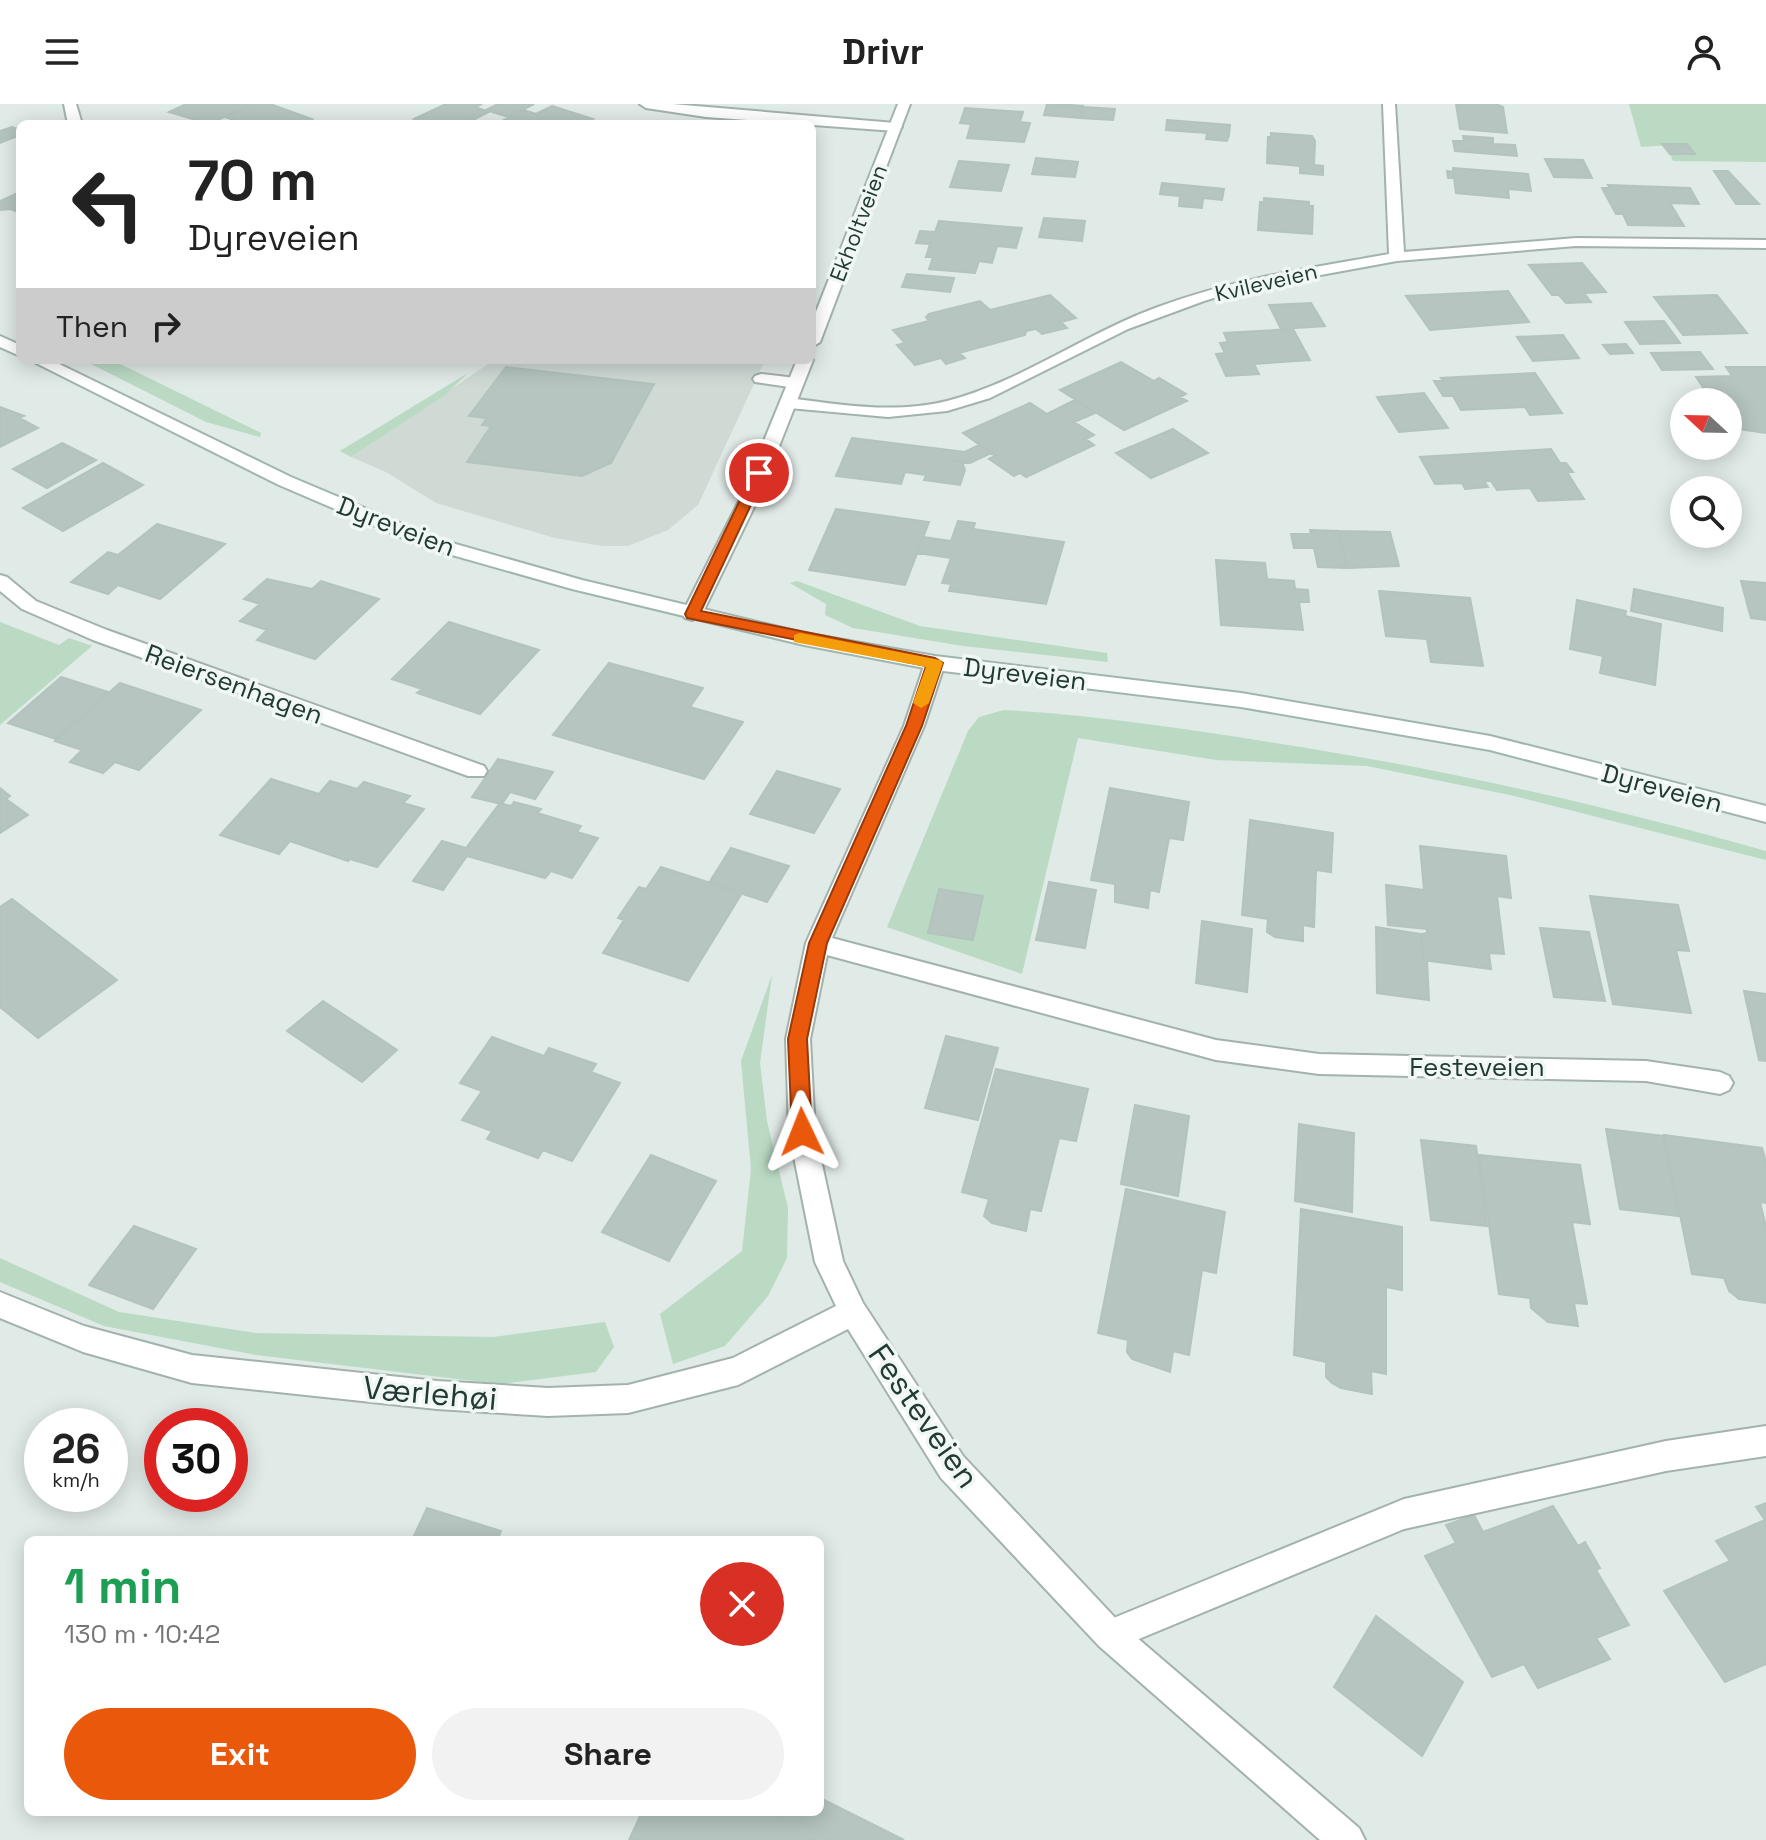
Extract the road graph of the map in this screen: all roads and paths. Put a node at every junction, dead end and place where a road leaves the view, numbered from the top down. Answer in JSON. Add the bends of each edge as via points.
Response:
{"nodes":[{"id":1,"x":646,"y":104,"type":"edge"},
{"id":2,"x":904,"y":104,"type":"edge"},
{"id":3,"x":1389,"y":104,"type":"edge"},
{"id":4,"x":800,"y":120,"type":"edge"},
{"id":5,"x":816,"y":121,"type":"edge"},
{"id":6,"x":895,"y":127,"type":"junction"},
{"id":7,"x":1766,"y":244,"type":"edge"},
{"id":8,"x":1397,"y":257,"type":"junction"},
{"id":9,"x":816,"y":332,"type":"edge"},
{"id":10,"x":46,"y":364,"type":"edge"},
{"id":11,"x":803,"y":364,"type":"edge"},
{"id":12,"x":761,"y":379,"type":"dead end"},
{"id":13,"x":796,"y":383,"type":"junction"},
{"id":14,"x":789,"y":403,"type":"junction"},
{"id":15,"x":0,"y":581,"type":"edge"},
{"id":16,"x":692,"y":614,"type":"junction"},
{"id":17,"x":935,"y":663,"type":"junction"},
{"id":18,"x":476,"y":771,"type":"dead end"},
{"id":19,"x":1766,"y":814,"type":"edge"},
{"id":20,"x":818,"y":943,"type":"junction"},
{"id":21,"x":1720,"y":1083,"type":"dead end"},
{"id":22,"x":0,"y":1305,"type":"edge"},
{"id":23,"x":853,"y":1312,"type":"junction"},
{"id":24,"x":1766,"y":1441,"type":"edge"},
{"id":25,"x":1110,"y":1635,"type":"junction"},
{"id":26,"x":1347,"y":1840,"type":"edge"}],
"edges":[{"from":1,"to":4,"type":"street"},
{"from":2,"to":6,"type":"street","name":"Ekholtveien"},
{"from":3,"to":8,"type":"street"},
{"from":5,"to":6,"type":"street"},
{"from":6,"to":9,"type":"street","name":"Ekholtveien"},
{"from":7,"to":8,"type":"street","name":"Kvileveien","via":[[1576,242]]},
{"from":8,"to":14,"type":"street","name":"Kvileveien","via":[[1213,293],[1090,341],[984,395],[946,406],[896,412]]},
{"from":10,"to":16,"type":"street","name":"Dyreveien","via":[[285,481],[431,543]]},
{"from":11,"to":13,"type":"street"},
{"from":12,"to":13,"type":"street"},
{"from":13,"to":14,"type":"street"},
{"from":14,"to":16,"type":"street"},
{"from":15,"to":18,"type":"street","name":"Reiersenhagen","via":[[29,605],[100,635]]},
{"from":16,"to":17,"type":"street","name":"Dyreveien"},
{"from":17,"to":19,"type":"street","name":"Dyreveien","via":[[1241,700],[1490,743]]},
{"from":17,"to":20,"type":"street","name":"Festeveien","via":[[914,726]]},
{"from":20,"to":21,"type":"street","name":"Festeveien","via":[[1267,1060],[1458,1069],[1575,1067]]},
{"from":20,"to":23,"type":"street","name":"Festeveien","via":[[798,1039],[802,1132],[829,1262]]},
{"from":22,"to":23,"type":"street","name":"Værlehøi","via":[[83,1339],[192,1369],[548,1402],[628,1399],[738,1371]]},
{"from":23,"to":25,"type":"street","name":"Festeveien","via":[[952,1467]]},
{"from":24,"to":25,"type":"street","via":[[1666,1456],[1404,1514]]},
{"from":25,"to":26,"type":"street","name":"Festeveien"}]}
